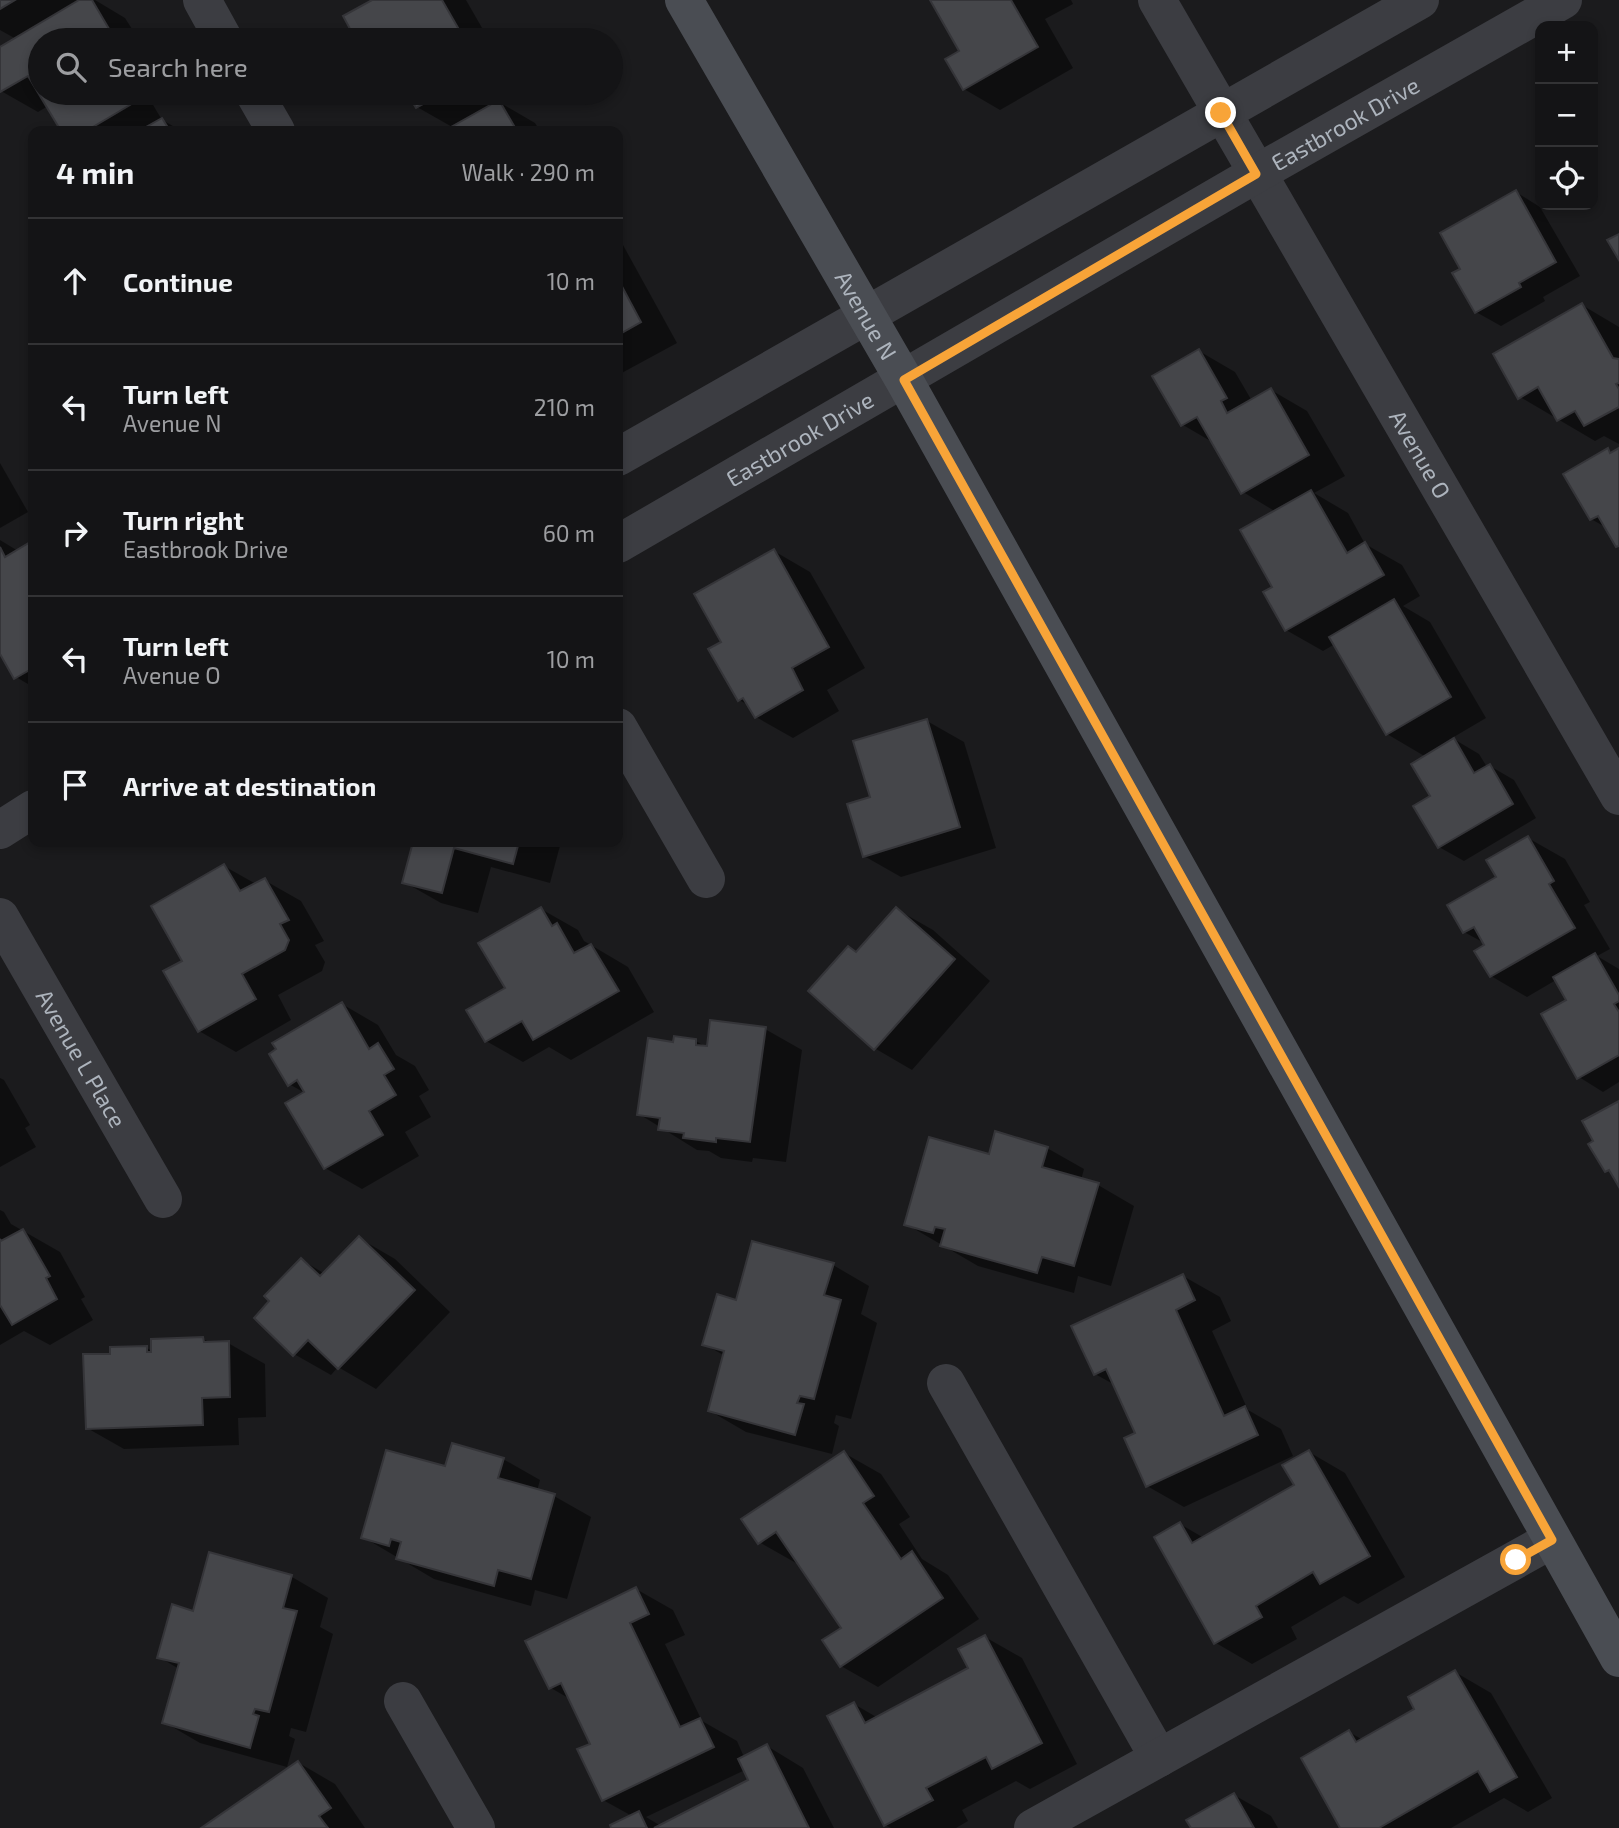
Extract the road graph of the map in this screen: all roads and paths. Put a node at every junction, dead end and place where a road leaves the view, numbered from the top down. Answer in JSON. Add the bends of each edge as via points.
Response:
{"nodes":[{"id":1,"x":202,"y":0,"type":"edge"},
{"id":2,"x":684,"y":0,"type":"edge"},
{"id":3,"x":1157,"y":0,"type":"edge"},
{"id":4,"x":1420,"y":0,"type":"edge"},
{"id":5,"x":1563,"y":0,"type":"edge"},
{"id":6,"x":218,"y":28,"type":"edge"},
{"id":7,"x":261,"y":105,"type":"edge"},
{"id":8,"x":1221,"y":113,"type":"junction"},
{"id":9,"x":273,"y":126,"type":"edge"},
{"id":10,"x":1256,"y":174,"type":"junction"},
{"id":11,"x":867,"y":316,"type":"junction"},
{"id":12,"x":904,"y":380,"type":"junction"},
{"id":13,"x":623,"y":454,"type":"edge"},
{"id":14,"x":623,"y":541,"type":"edge"},
{"id":15,"x":623,"y":736,"type":"edge"},
{"id":16,"x":1619,"y":796,"type":"edge"},
{"id":17,"x":28,"y":812,"type":"edge"},
{"id":18,"x":0,"y":830,"type":"edge"},
{"id":19,"x":28,"y":836,"type":"edge"},
{"id":20,"x":0,"y":844,"type":"edge"},
{"id":21,"x":706,"y":879,"type":"dead end"},
{"id":22,"x":0,"y":917,"type":"edge"},
{"id":23,"x":163,"y":1199,"type":"dead end"},
{"id":24,"x":946,"y":1383,"type":"dead end"},
{"id":25,"x":1552,"y":1540,"type":"junction"},
{"id":26,"x":1619,"y":1658,"type":"edge"},
{"id":27,"x":402,"y":1701,"type":"dead end"},
{"id":28,"x":1159,"y":1758,"type":"junction"},
{"id":29,"x":476,"y":1828,"type":"edge"},
{"id":30,"x":1033,"y":1828,"type":"edge"}],
"edges":[{"from":1,"to":6,"type":"street"},
{"from":2,"to":11,"type":"street","name":"Avenue N"},
{"from":3,"to":8,"type":"street","name":"Avenue O"},
{"from":4,"to":8,"type":"street"},
{"from":5,"to":10,"type":"street","name":"Eastbrook Drive"},
{"from":7,"to":9,"type":"street"},
{"from":8,"to":10,"type":"street","name":"Avenue O"},
{"from":8,"to":11,"type":"street"},
{"from":10,"to":12,"type":"street","name":"Eastbrook Drive"},
{"from":10,"to":16,"type":"street","name":"Avenue O"},
{"from":11,"to":12,"type":"street","name":"Avenue N"},
{"from":11,"to":13,"type":"street"},
{"from":12,"to":14,"type":"street","name":"Eastbrook Drive"},
{"from":12,"to":25,"type":"street","name":"Avenue N"},
{"from":15,"to":21,"type":"street"},
{"from":17,"to":18,"type":"street"},
{"from":19,"to":20,"type":"street"},
{"from":22,"to":23,"type":"street","name":"Avenue L Place"},
{"from":24,"to":28,"type":"street"},
{"from":25,"to":26,"type":"street","name":"Avenue N"},
{"from":25,"to":28,"type":"street"},
{"from":27,"to":29,"type":"street"},
{"from":28,"to":30,"type":"street"}]}
